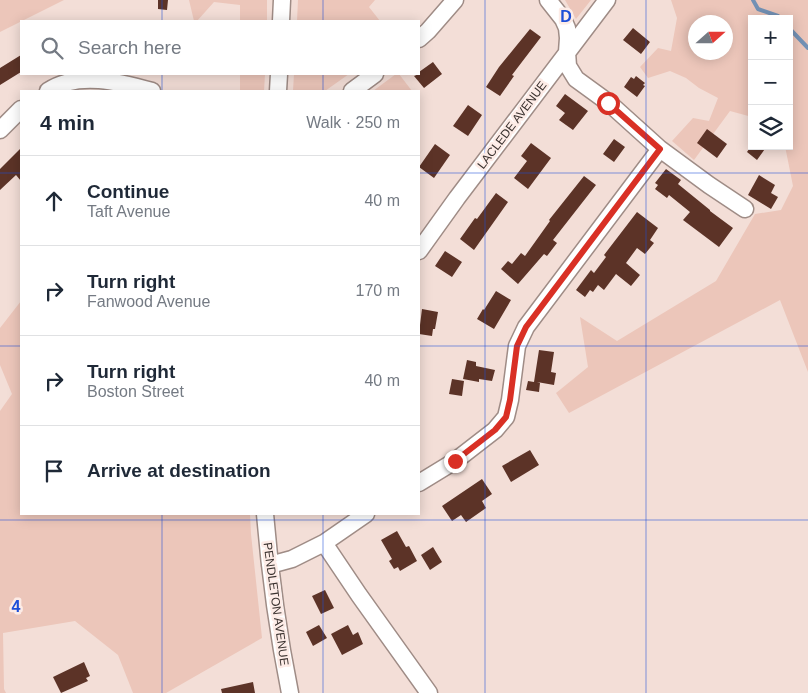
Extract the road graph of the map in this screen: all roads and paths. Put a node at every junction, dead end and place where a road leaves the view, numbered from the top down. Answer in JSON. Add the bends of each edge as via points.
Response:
{"nodes":[{"id":1,"x":282,"y":0,"type":"edge"},
{"id":2,"x":455,"y":0,"type":"edge"},
{"id":3,"x":548,"y":0,"type":"edge"},
{"id":4,"x":607,"y":0,"type":"edge"},
{"id":5,"x":281,"y":20,"type":"edge"},
{"id":6,"x":420,"y":38,"type":"edge"},
{"id":7,"x":567,"y":52,"type":"junction"},
{"id":8,"x":279,"y":75,"type":"edge"},
{"id":9,"x":374,"y":75,"type":"edge"},
{"id":10,"x":50,"y":90,"type":"edge"},
{"id":11,"x":148,"y":90,"type":"edge"},
{"id":12,"x":278,"y":90,"type":"edge"},
{"id":13,"x":353,"y":90,"type":"edge"},
{"id":14,"x":20,"y":110,"type":"edge"},
{"id":15,"x":0,"y":130,"type":"edge"},
{"id":16,"x":660,"y":149,"type":"junction"},
{"id":17,"x":745,"y":209,"type":"dead end"},
{"id":18,"x":420,"y":250,"type":"edge"},
{"id":19,"x":420,"y":482,"type":"edge"},
{"id":20,"x":265,"y":515,"type":"edge"},
{"id":21,"x":365,"y":515,"type":"edge"},
{"id":22,"x":324,"y":543,"type":"junction"},
{"id":23,"x":270,"y":565,"type":"junction"},
{"id":24,"x":290,"y":693,"type":"edge"},
{"id":25,"x":429,"y":693,"type":"edge"}],
"edges":[{"from":1,"to":5,"type":"street"},
{"from":2,"to":6,"type":"street"},
{"from":3,"to":7,"type":"street","via":[[567,28]]},
{"from":4,"to":7,"type":"street","name":"LACLEDE AVENUE"},
{"from":7,"to":16,"type":"street","via":[[568,66],[576,78]]},
{"from":7,"to":18,"type":"street","name":"LACLEDE AVENUE"},
{"from":8,"to":12,"type":"street"},
{"from":9,"to":13,"type":"street"},
{"from":10,"to":11,"type":"street","via":[[66,82],[104,80]]},
{"from":14,"to":15,"type":"street"},
{"from":16,"to":17,"type":"street"},
{"from":16,"to":19,"type":"street","via":[[526,327],[517,346],[506,417],[495,430],[455,461]]},
{"from":20,"to":23,"type":"street","name":"PENDLETON AVENUE"},
{"from":21,"to":22,"type":"street"},
{"from":22,"to":23,"type":"street","via":[[292,559]]},
{"from":22,"to":25,"type":"street"},
{"from":23,"to":24,"type":"street","name":"PENDLETON AVENUE"}]}
